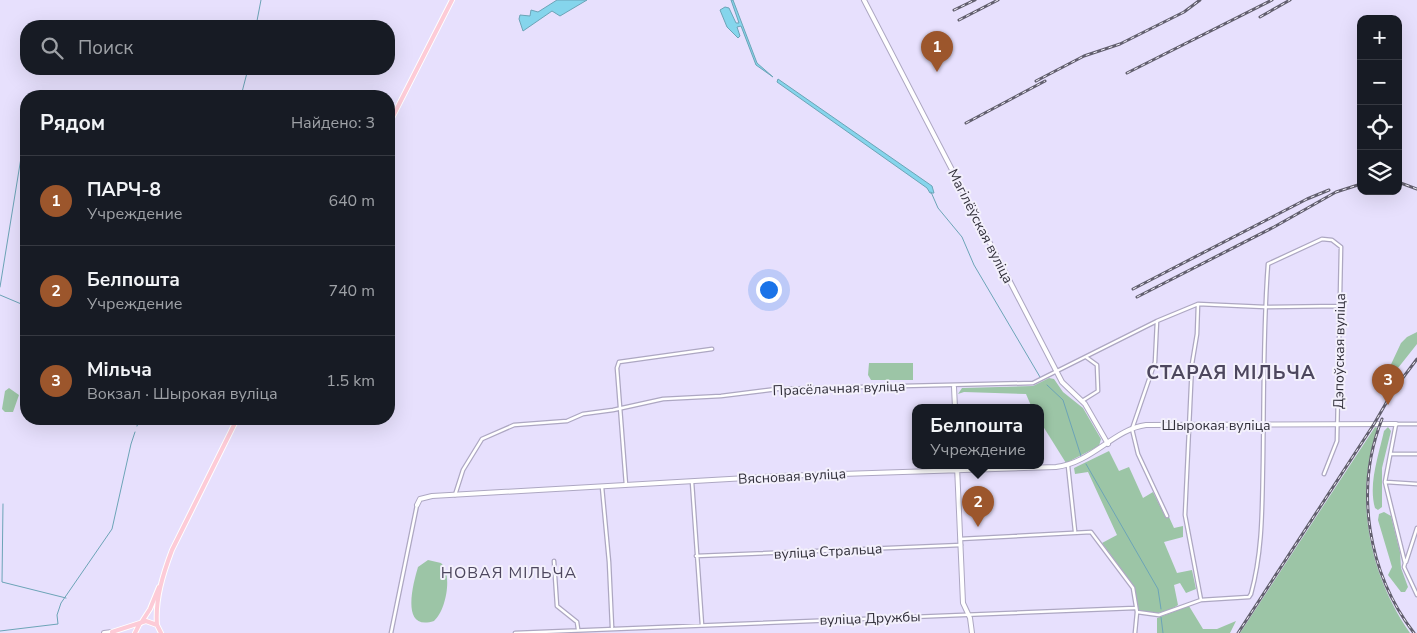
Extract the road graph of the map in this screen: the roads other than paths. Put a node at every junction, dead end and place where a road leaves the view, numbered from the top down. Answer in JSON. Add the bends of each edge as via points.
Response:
{"nodes":[{"id":1,"x":452,"y":0,"type":"edge"},
{"id":2,"x":864,"y":0,"type":"edge"},
{"id":3,"x":395,"y":112,"type":"edge"},
{"id":4,"x":1198,"y":304,"type":"junction"},
{"id":5,"x":1339,"y":306,"type":"junction"},
{"id":6,"x":1265,"y":307,"type":"junction"},
{"id":7,"x":1157,"y":321,"type":"junction"},
{"id":8,"x":712,"y":349,"type":"dead end"},
{"id":9,"x":1086,"y":357,"type":"junction"},
{"id":10,"x":1056,"y":371,"type":"junction"},
{"id":11,"x":954,"y":387,"type":"junction"},
{"id":12,"x":1082,"y":401,"type":"junction"},
{"id":13,"x":955,"y":404,"type":"edge"},
{"id":14,"x":620,"y":408,"type":"junction"},
{"id":15,"x":1396,"y":424,"type":"junction"},
{"id":16,"x":1417,"y":424,"type":"edge"},
{"id":17,"x":233,"y":425,"type":"edge"},
{"id":18,"x":1338,"y":425,"type":"junction"},
{"id":19,"x":1190,"y":426,"type":"junction"},
{"id":20,"x":1264,"y":426,"type":"junction"},
{"id":21,"x":1132,"y":429,"type":"junction"},
{"id":22,"x":1108,"y":444,"type":"junction"},
{"id":23,"x":1390,"y":454,"type":"junction"},
{"id":24,"x":1417,"y":454,"type":"edge"},
{"id":25,"x":1044,"y":466,"type":"edge"},
{"id":26,"x":1068,"y":466,"type":"junction"},
{"id":27,"x":938,"y":469,"type":"edge"},
{"id":28,"x":957,"y":469,"type":"edge"},
{"id":29,"x":1324,"y":474,"type":"dead end"},
{"id":30,"x":692,"y":482,"type":"junction"},
{"id":31,"x":1385,"y":482,"type":"junction"},
{"id":32,"x":1417,"y":484,"type":"edge"},
{"id":33,"x":626,"y":485,"type":"junction"},
{"id":34,"x":602,"y":487,"type":"junction"},
{"id":35,"x":454,"y":495,"type":"junction"},
{"id":36,"x":417,"y":505,"type":"joint"},
{"id":37,"x":1167,"y":516,"type":"dead end"},
{"id":38,"x":1417,"y":528,"type":"edge"},
{"id":39,"x":1075,"y":531,"type":"junction"},
{"id":40,"x":960,"y":539,"type":"junction"},
{"id":41,"x":961,"y":545,"type":"junction"},
{"id":42,"x":696,"y":556,"type":"junction"},
{"id":43,"x":554,"y":561,"type":"dead end"},
{"id":44,"x":1405,"y":563,"type":"junction"},
{"id":45,"x":162,"y":581,"type":"junction"},
{"id":46,"x":1417,"y":595,"type":"edge"},
{"id":47,"x":1201,"y":600,"type":"junction"},
{"id":48,"x":1136,"y":610,"type":"junction"},
{"id":49,"x":967,"y":614,"type":"junction"},
{"id":50,"x":140,"y":624,"type":"junction"},
{"id":51,"x":702,"y":625,"type":"junction"},
{"id":52,"x":612,"y":628,"type":"junction"},
{"id":53,"x":578,"y":629,"type":"junction"},
{"id":54,"x":160,"y":630,"type":"edge"},
{"id":55,"x":114,"y":632,"type":"edge"},
{"id":56,"x":104,"y":633,"type":"edge"},
{"id":57,"x":135,"y":633,"type":"edge"},
{"id":58,"x":391,"y":633,"type":"edge"},
{"id":59,"x":515,"y":633,"type":"edge"},
{"id":60,"x":524,"y":633,"type":"edge"},
{"id":61,"x":972,"y":633,"type":"edge"},
{"id":62,"x":1135,"y":633,"type":"edge"}],
"edges":[{"from":1,"to":3,"type":"main road"},
{"from":2,"to":10,"type":"street","name":"Магілёўская вуліца"},
{"from":4,"to":6,"type":"street"},
{"from":4,"to":7,"type":"street","name":"Прасёлачная вуліца"},
{"from":4,"to":19,"type":"street"},
{"from":5,"to":6,"type":"street"},
{"from":5,"to":6,"type":"street","name":"Дэпоўская вуліца","via":[[1341,246],[1332,240],[1322,239],[1268,264]]},
{"from":5,"to":18,"type":"street","name":"Дэпоўская вуліца"},
{"from":6,"to":20,"type":"street"},
{"from":7,"to":9,"type":"street","name":"Прасёлачная вуліца"},
{"from":7,"to":21,"type":"street","via":[[1155,362]]},
{"from":8,"to":14,"type":"street","via":[[619,362]]},
{"from":9,"to":10,"type":"street","name":"Прасёлачная вуліца"},
{"from":9,"to":12,"type":"street","via":[[1097,365],[1098,392]]},
{"from":10,"to":11,"type":"street","name":"Прасёлачная вуліца","via":[[1033,383]]},
{"from":10,"to":12,"type":"street","name":"Магілёўская вуліца","via":[[1066,388]]},
{"from":11,"to":13,"type":"street"},
{"from":11,"to":14,"type":"street","name":"Прасёлачная вуліца","via":[[792,388],[663,399]]},
{"from":12,"to":22,"type":"street","name":"Магілёўская вуліца"},
{"from":14,"to":33,"type":"street"},
{"from":14,"to":35,"type":"street","name":"Прасёлачная вуліца","via":[[583,414],[567,421],[514,425],[490,435],[482,440],[463,470]]},
{"from":15,"to":16,"type":"street"},
{"from":15,"to":18,"type":"street","name":"Шырокая вуліца"},
{"from":15,"to":23,"type":"street"},
{"from":17,"to":45,"type":"main road","via":[[179,534]]},
{"from":18,"to":20,"type":"street","name":"Шырокая вуліца"},
{"from":18,"to":29,"type":"street","name":"Дэпоўская вуліца","via":[[1337,441]]},
{"from":19,"to":20,"type":"street","name":"Шырокая вуліца"},
{"from":19,"to":21,"type":"street","name":"Шырокая вуліца","via":[[1146,425]]},
{"from":19,"to":47,"type":"street","via":[[1185,515]]},
{"from":20,"to":47,"type":"street","name":"вуліца Дружбы","via":[[1260,554],[1252,594],[1249,597]]},
{"from":21,"to":22,"type":"street","name":"Вясновая вуліца"},
{"from":21,"to":37,"type":"street","via":[[1138,454]]},
{"from":22,"to":26,"type":"street","name":"Вясновая вуліца"},
{"from":23,"to":24,"type":"street"},
{"from":23,"to":31,"type":"street"},
{"from":25,"to":26,"type":"street","name":"Вясновая вуліца"},
{"from":26,"to":39,"type":"street"},
{"from":27,"to":30,"type":"street","name":"Вясновая вуліца"},
{"from":28,"to":40,"type":"street"},
{"from":30,"to":33,"type":"street","name":"Вясновая вуліца"},
{"from":30,"to":42,"type":"street"},
{"from":31,"to":32,"type":"street"},
{"from":31,"to":44,"type":"street"},
{"from":33,"to":34,"type":"street","name":"Вясновая вуліца"},
{"from":34,"to":35,"type":"street","name":"Вясновая вуліца"},
{"from":34,"to":52,"type":"street"},
{"from":35,"to":36,"type":"street","name":"Вясновая вуліца","via":[[420,499]]},
{"from":36,"to":58,"type":"street"},
{"from":38,"to":44,"type":"street"},
{"from":39,"to":40,"type":"street"},
{"from":39,"to":48,"type":"street","via":[[1091,532],[1132,585]]},
{"from":40,"to":41,"type":"street"},
{"from":41,"to":42,"type":"street","name":"вуліца Стральца"},
{"from":41,"to":49,"type":"street","via":[[963,605]]},
{"from":42,"to":51,"type":"street"},
{"from":43,"to":53,"type":"street","via":[[557,606],[577,622]]},
{"from":44,"to":46,"type":"street"},
{"from":45,"to":50,"type":"main road"},
{"from":45,"to":54,"type":"main road","via":[[156,610]]},
{"from":47,"to":48,"type":"street","name":"вуліца Дружбы","via":[[1159,615]]},
{"from":48,"to":49,"type":"street","name":"вуліца Дружбы"},
{"from":48,"to":62,"type":"street"},
{"from":49,"to":51,"type":"street","name":"вуліца Дружбы"},
{"from":49,"to":61,"type":"street"},
{"from":50,"to":54,"type":"main road","via":[[146,621]]},
{"from":50,"to":55,"type":"main road"},
{"from":50,"to":57,"type":"main road"},
{"from":51,"to":52,"type":"street","name":"вуліца Дружбы"},
{"from":52,"to":53,"type":"street","name":"вуліца Дружбы"},
{"from":53,"to":60,"type":"street","name":"вуліца Дружбы"},
{"from":55,"to":56,"type":"street"},
{"from":59,"to":60,"type":"street","name":"вуліца Дружбы"}]}
